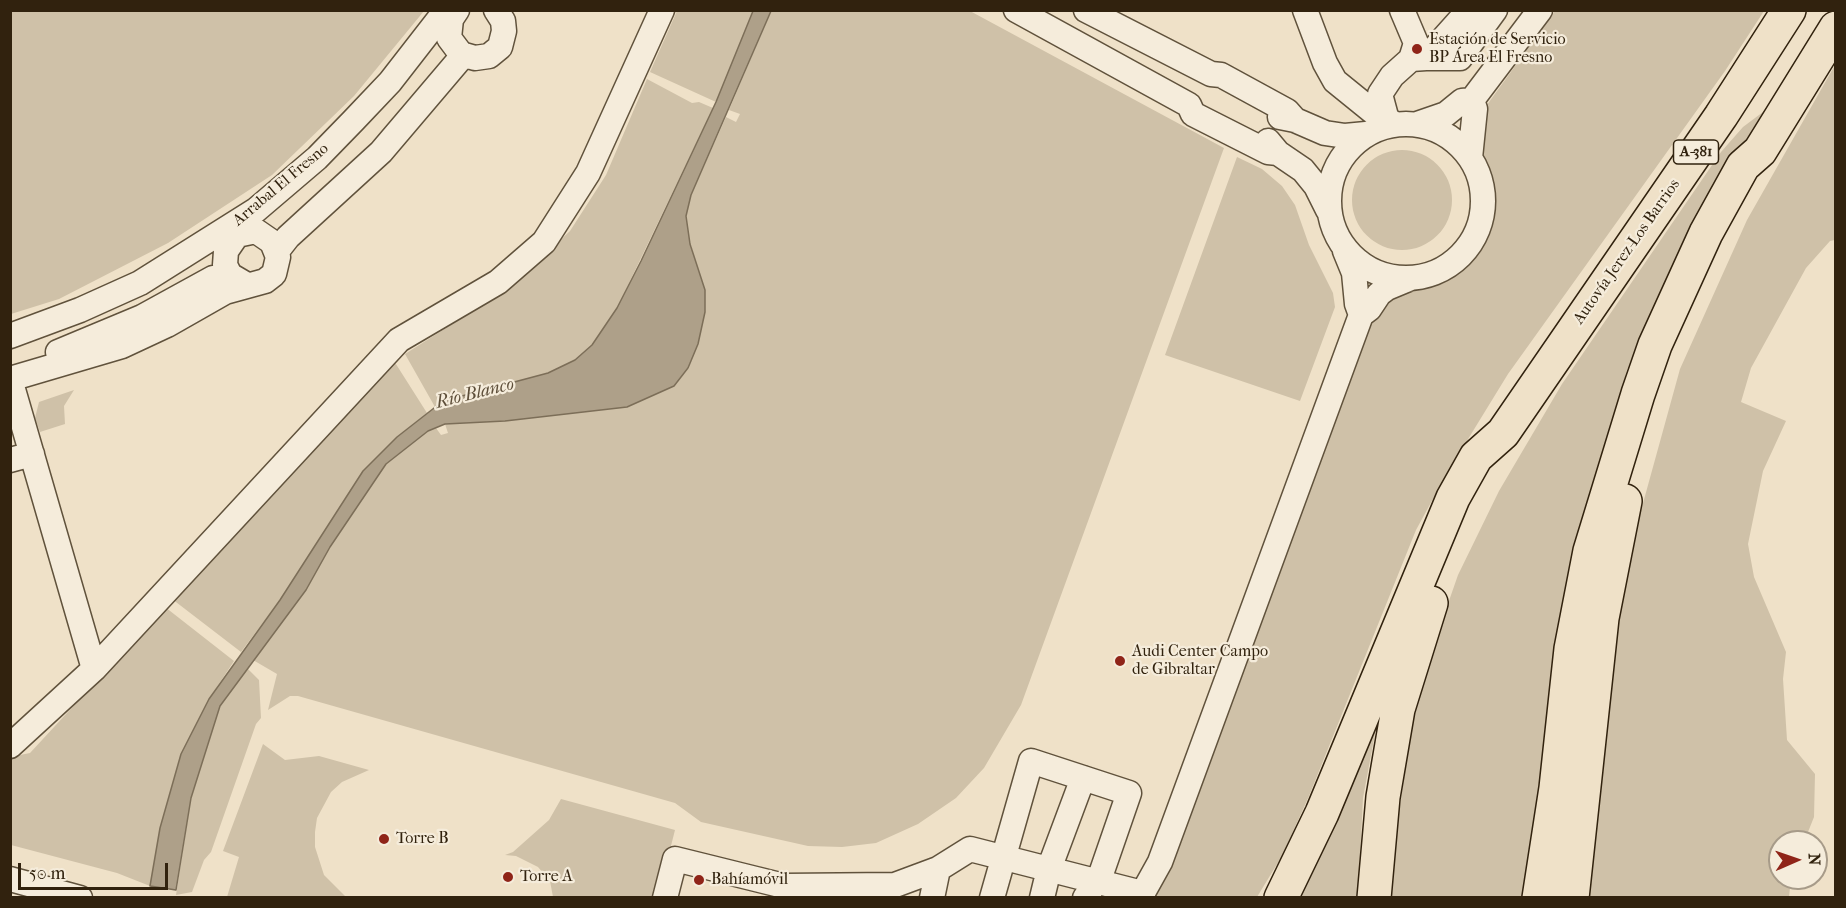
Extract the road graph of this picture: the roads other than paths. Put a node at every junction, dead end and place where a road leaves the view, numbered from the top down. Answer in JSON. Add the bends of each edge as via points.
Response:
{"nodes":[{"id":1,"x":457,"y":10,"type":"edge"},
{"id":2,"x":662,"y":10,"type":"edge"},
{"id":3,"x":1016,"y":10,"type":"edge"},
{"id":4,"x":1305,"y":10,"type":"edge"},
{"id":5,"x":1320,"y":10,"type":"edge"},
{"id":6,"x":1402,"y":10,"type":"edge"},
{"id":7,"x":1451,"y":10,"type":"edge"},
{"id":8,"x":1469,"y":10,"type":"edge"},
{"id":9,"x":1495,"y":10,"type":"edge"},
{"id":10,"x":1540,"y":10,"type":"edge"},
{"id":11,"x":1789,"y":10,"type":"edge"},
{"id":12,"x":499,"y":12,"type":"edge"},
{"id":13,"x":1097,"y":14,"type":"edge"},
{"id":14,"x":448,"y":22,"type":"edge"},
{"id":15,"x":1836,"y":28,"type":"edge"},
{"id":16,"x":1071,"y":39,"type":"junction"},
{"id":17,"x":1445,"y":40,"type":"junction"},
{"id":18,"x":467,"y":56,"type":"junction"},
{"id":19,"x":1419,"y":59,"type":"junction"},
{"id":20,"x":1359,"y":100,"type":"junction"},
{"id":21,"x":1472,"y":100,"type":"junction"},
{"id":22,"x":1387,"y":127,"type":"junction"},
{"id":23,"x":1760,"y":151,"type":"junction"},
{"id":24,"x":1470,"y":158,"type":"junction"},
{"id":25,"x":1330,"y":214,"type":"junction"},
{"id":26,"x":246,"y":232,"type":"junction"},
{"id":27,"x":1342,"y":244,"type":"junction"},
{"id":28,"x":226,"y":251,"type":"junction"},
{"id":29,"x":277,"y":251,"type":"junction"},
{"id":30,"x":1411,"y":278,"type":"junction"},
{"id":31,"x":239,"y":280,"type":"junction"},
{"id":32,"x":1361,"y":315,"type":"junction"},
{"id":33,"x":10,"y":336,"type":"edge"},
{"id":34,"x":10,"y":345,"type":"edge"},
{"id":35,"x":10,"y":368,"type":"edge"},
{"id":36,"x":10,"y":379,"type":"edge"},
{"id":37,"x":1503,"y":433,"type":"junction"},
{"id":38,"x":21,"y":457,"type":"edge"},
{"id":39,"x":94,"y":669,"type":"junction"},
{"id":40,"x":10,"y":746,"type":"edge"},
{"id":41,"x":1083,"y":778,"type":"junction"},
{"id":42,"x":1003,"y":857,"type":"junction"},
{"id":43,"x":938,"y":869,"type":"junction"},
{"id":44,"x":1049,"y":869,"type":"junction"},
{"id":45,"x":10,"y":879,"type":"edge"},
{"id":46,"x":1091,"y":889,"type":"edge"},
{"id":47,"x":783,"y":892,"type":"edge"},
{"id":48,"x":832,"y":892,"type":"edge"},
{"id":49,"x":1141,"y":896,"type":"edge"},
{"id":50,"x":80,"y":897,"type":"edge"},
{"id":51,"x":666,"y":897,"type":"edge"},
{"id":52,"x":932,"y":897,"type":"edge"},
{"id":53,"x":992,"y":897,"type":"edge"},
{"id":54,"x":1042,"y":897,"type":"edge"},
{"id":55,"x":1281,"y":897,"type":"edge"},
{"id":56,"x":1374,"y":897,"type":"edge"},
{"id":57,"x":1539,"y":897,"type":"edge"},
{"id":58,"x":1572,"y":897,"type":"edge"}],
"edges":[{"from":1,"to":14,"type":"street"},
{"from":2,"to":39,"type":"street","via":[[588,173],[544,242],[498,282],[399,340]]},
{"from":3,"to":16,"type":"street"},
{"from":4,"to":20,"type":"street","via":[[1335,81]]},
{"from":5,"to":20,"type":"street"},
{"from":6,"to":19,"type":"street"},
{"from":7,"to":17,"type":"street"},
{"from":8,"to":17,"type":"street"},
{"from":9,"to":19,"type":"street","via":[[1460,58]]},
{"from":10,"to":21,"type":"street"},
{"from":11,"to":37,"type":"highway","name":"Autovía Jerez-Los Barrios","number":"A-381","via":[[1721,116]]},
{"from":12,"to":18,"type":"street","via":[[504,31],[500,48],[483,58]]},
{"from":13,"to":16,"type":"street"},
{"from":13,"to":22,"type":"street","via":[[1211,74],[1221,75],[1287,111],[1295,120],[1325,133],[1345,136]]},
{"from":14,"to":18,"type":"street","via":[[454,47]]},
{"from":14,"to":26,"type":"street","name":"Arrabal El Fresno","via":[[357,130]]},
{"from":14,"to":33,"type":"street","name":"Arrabal El Fresno","via":[[317,158],[255,210],[140,283]]},
{"from":15,"to":23,"type":"highway"},
{"from":16,"to":25,"type":"street","via":[[1189,105],[1197,103],[1272,143],[1278,153],[1303,170]]},
{"from":17,"to":19,"type":"street"},
{"from":18,"to":29,"type":"street","via":[[460,59],[381,152]]},
{"from":19,"to":22,"type":"street","via":[[1392,76],[1380,94]]},
{"from":20,"to":22,"type":"street"},
{"from":21,"to":22,"type":"street","via":[[1462,101],[1446,114]]},
{"from":21,"to":24,"type":"street","via":[[1475,109]]},
{"from":22,"to":24,"type":"street","via":[[1447,135]]},
{"from":22,"to":25,"type":"street","via":[[1345,153],[1337,166],[1329,198]]},
{"from":23,"to":57,"type":"highway","via":[[1743,166],[1706,233],[1659,335],[1590,551],[1571,649]]},
{"from":23,"to":58,"type":"highway","via":[[1756,173],[1695,291],[1645,423],[1622,514],[1602,618]]},
{"from":24,"to":30,"type":"street","via":[[1483,204],[1475,235],[1455,260],[1434,272]]},
{"from":25,"to":27,"type":"street"},
{"from":26,"to":28,"type":"street","name":"Arrabal El Fresno","via":[[232,239]]},
{"from":26,"to":29,"type":"street","name":"Arrabal El Fresno","via":[[262,233]]},
{"from":27,"to":30,"type":"street","via":[[1364,266],[1387,275]]},
{"from":27,"to":32,"type":"street","via":[[1354,273]]},
{"from":28,"to":31,"type":"street","via":[[225,265]]},
{"from":28,"to":34,"type":"street","via":[[198,258],[106,309]]},
{"from":29,"to":31,"type":"street","via":[[279,262],[274,274],[259,284]]},
{"from":30,"to":32,"type":"street","via":[[1387,288]]},
{"from":31,"to":35,"type":"street","via":[[213,278],[142,317]]},
{"from":31,"to":36,"type":"street","via":[[167,325],[122,346]]},
{"from":32,"to":49,"type":"street","via":[[1160,862]]},
{"from":36,"to":38,"type":"street"},
{"from":37,"to":55,"type":"highway","via":[[1476,457],[1453,498],[1322,813]]},
{"from":37,"to":56,"type":"highway","via":[[1496,465],[1449,555],[1420,632],[1398,709],[1383,797]]},
{"from":38,"to":39,"type":"street"},
{"from":39,"to":40,"type":"street"},
{"from":41,"to":42,"type":"street","via":[[1031,761]]},
{"from":41,"to":44,"type":"street"},
{"from":41,"to":46,"type":"street","via":[[1129,793]]},
{"from":42,"to":43,"type":"street","via":[[970,849]]},
{"from":42,"to":44,"type":"street"},
{"from":42,"to":53,"type":"street"},
{"from":43,"to":48,"type":"street","via":[[895,885]]},
{"from":43,"to":52,"type":"street"},
{"from":44,"to":46,"type":"street"},
{"from":44,"to":54,"type":"street"},
{"from":45,"to":50,"type":"street"},
{"from":46,"to":49,"type":"street"},
{"from":47,"to":48,"type":"street"},
{"from":47,"to":51,"type":"street","via":[[675,858]]}]}
